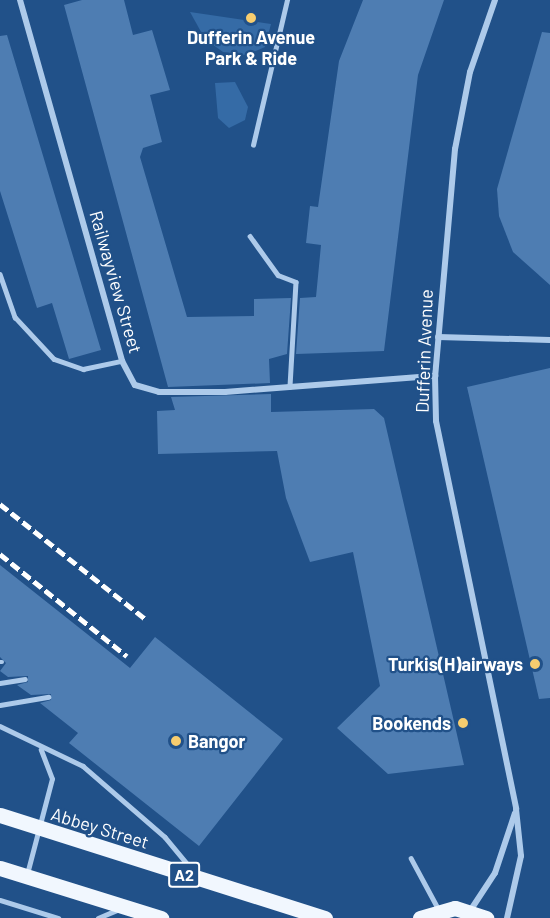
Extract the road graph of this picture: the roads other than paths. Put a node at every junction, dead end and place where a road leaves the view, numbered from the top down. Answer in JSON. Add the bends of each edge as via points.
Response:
{"nodes":[{"id":1,"x":20,"y":0,"type":"edge"},
{"id":2,"x":287,"y":0,"type":"edge"},
{"id":3,"x":495,"y":0,"type":"edge"},
{"id":4,"x":253,"y":145,"type":"dead end"},
{"id":5,"x":250,"y":236,"type":"dead end"},
{"id":6,"x":0,"y":274,"type":"edge"},
{"id":7,"x":438,"y":337,"type":"junction"},
{"id":8,"x":550,"y":340,"type":"edge"},
{"id":9,"x":122,"y":361,"type":"junction"},
{"id":10,"x":435,"y":376,"type":"junction"},
{"id":11,"x":290,"y":387,"type":"junction"},
{"id":12,"x":25,"y":679,"type":"dead end"},
{"id":13,"x":0,"y":684,"type":"edge"},
{"id":14,"x":48,"y":697,"type":"dead end"},
{"id":15,"x":0,"y":705,"type":"edge"},
{"id":16,"x":0,"y":726,"type":"edge"},
{"id":17,"x":41,"y":750,"type":"junction"},
{"id":18,"x":516,"y":809,"type":"junction"},
{"id":19,"x":0,"y":815,"type":"edge"},
{"id":20,"x":43,"y":830,"type":"junction"},
{"id":21,"x":411,"y":858,"type":"dead end"},
{"id":22,"x":0,"y":868,"type":"edge"},
{"id":23,"x":26,"y":876,"type":"junction"},
{"id":24,"x":201,"y":880,"type":"junction"},
{"id":25,"x":0,"y":900,"type":"edge"},
{"id":26,"x":125,"y":906,"type":"junction"},
{"id":27,"x":439,"y":910,"type":"junction"},
{"id":28,"x":470,"y":910,"type":"junction"},
{"id":29,"x":58,"y":918,"type":"edge"},
{"id":30,"x":98,"y":918,"type":"edge"},
{"id":31,"x":160,"y":918,"type":"edge"},
{"id":32,"x":326,"y":918,"type":"edge"},
{"id":33,"x":420,"y":918,"type":"edge"},
{"id":34,"x":486,"y":918,"type":"edge"},
{"id":35,"x":507,"y":918,"type":"edge"}],
"edges":[{"from":1,"to":9,"type":"street","name":"Railwayview Street"},
{"from":2,"to":4,"type":"lane"},
{"from":3,"to":7,"type":"street","name":"Dufferin Avenue","via":[[470,72],[455,149]]},
{"from":5,"to":11,"type":"lane","via":[[278,274],[296,282]]},
{"from":6,"to":9,"type":"lane","via":[[15,317],[54,359],[83,369]]},
{"from":7,"to":8,"type":"street"},
{"from":7,"to":10,"type":"street","name":"Dufferin Avenue"},
{"from":9,"to":11,"type":"street","name":"Railwayview Street","via":[[135,385],[159,392]]},
{"from":10,"to":11,"type":"street","name":"Railwayview Street"},
{"from":10,"to":18,"type":"street","name":"Dufferin Avenue","via":[[436,421]]},
{"from":12,"to":13,"type":"lane"},
{"from":14,"to":15,"type":"lane"},
{"from":16,"to":17,"type":"lane"},
{"from":17,"to":20,"type":"lane","via":[[52,779]]},
{"from":17,"to":24,"type":"lane","via":[[96,776],[165,837]]},
{"from":18,"to":28,"type":"street","name":"Dufferin Avenue","via":[[495,873]]},
{"from":18,"to":35,"type":"street","name":"Dufferin Avenue","via":[[521,856]]},
{"from":19,"to":20,"type":"main road","name":"Abbey Street","number":"A2"},
{"from":20,"to":23,"type":"lane"},
{"from":20,"to":24,"type":"main road","name":"Abbey Street","number":"A2"},
{"from":21,"to":27,"type":"lane"},
{"from":22,"to":23,"type":"main road"},
{"from":23,"to":26,"type":"main road"},
{"from":24,"to":32,"type":"main road","name":"Abbey Street","number":"A2"},
{"from":25,"to":29,"type":"lane"},
{"from":26,"to":30,"type":"lane"},
{"from":26,"to":31,"type":"main road"},
{"from":27,"to":28,"type":"main road"},
{"from":27,"to":33,"type":"main road"},
{"from":28,"to":34,"type":"main road"}]}
